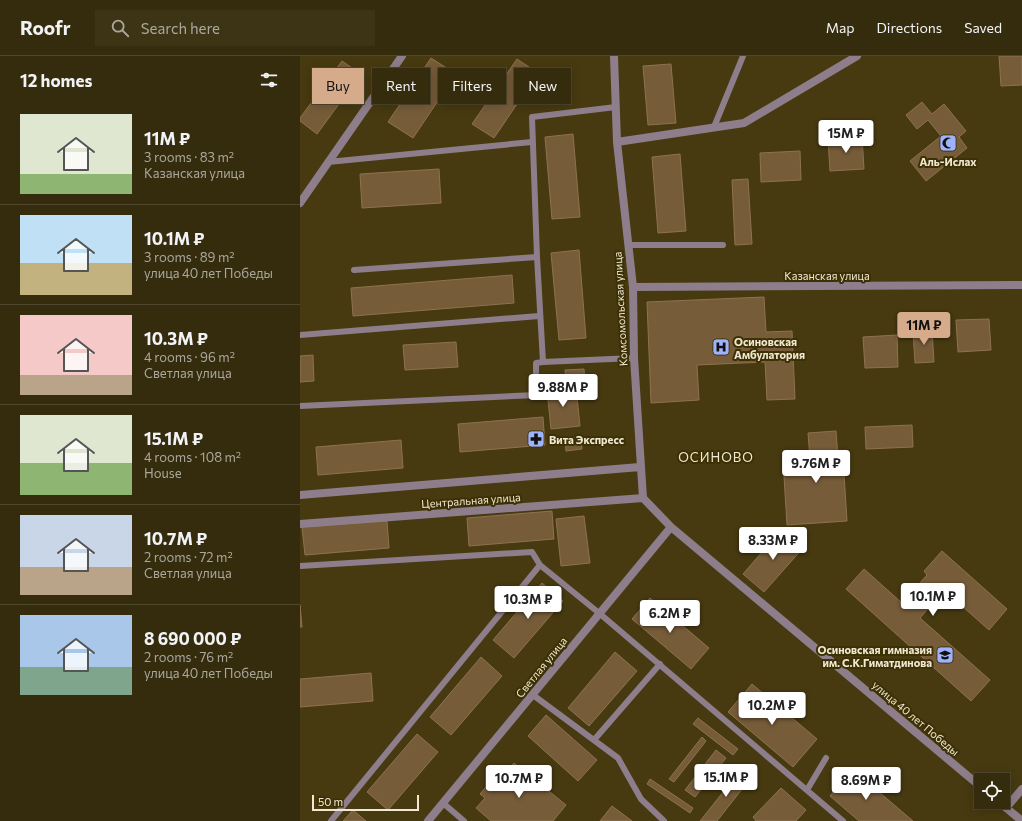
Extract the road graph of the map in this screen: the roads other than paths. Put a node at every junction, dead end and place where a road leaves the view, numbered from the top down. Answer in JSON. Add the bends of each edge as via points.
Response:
{"nodes":[{"id":1,"x":402,"y":56,"type":"edge"},
{"id":2,"x":614,"y":56,"type":"edge"},
{"id":3,"x":743,"y":56,"type":"edge"},
{"id":4,"x":857,"y":56,"type":"edge"},
{"id":5,"x":616,"y":107,"type":"junction"},
{"id":6,"x":714,"y":127,"type":"junction"},
{"id":7,"x":532,"y":142,"type":"junction"},
{"id":8,"x":617,"y":142,"type":"junction"},
{"id":9,"x":328,"y":162,"type":"junction"},
{"id":10,"x":300,"y":203,"type":"edge"},
{"id":11,"x":628,"y":245,"type":"junction"},
{"id":12,"x":723,"y":245,"type":"dead end"},
{"id":13,"x":536,"y":257,"type":"junction"},
{"id":14,"x":354,"y":270,"type":"dead end"},
{"id":15,"x":1022,"y":285,"type":"edge"},
{"id":16,"x":633,"y":287,"type":"junction"},
{"id":17,"x":539,"y":316,"type":"junction"},
{"id":18,"x":300,"y":335,"type":"edge"},
{"id":19,"x":634,"y":358,"type":"junction"},
{"id":20,"x":543,"y":362,"type":"junction"},
{"id":21,"x":300,"y":406,"type":"edge"},
{"id":22,"x":640,"y":467,"type":"junction"},
{"id":23,"x":300,"y":495,"type":"edge"},
{"id":24,"x":643,"y":498,"type":"junction"},
{"id":25,"x":300,"y":524,"type":"edge"},
{"id":26,"x":671,"y":527,"type":"junction"},
{"id":27,"x":540,"y":565,"type":"junction"},
{"id":28,"x":300,"y":566,"type":"edge"},
{"id":29,"x":599,"y":613,"type":"junction"},
{"id":30,"x":660,"y":664,"type":"junction"},
{"id":31,"x":533,"y":695,"type":"junction"},
{"id":32,"x":594,"y":740,"type":"junction"},
{"id":33,"x":826,"y":758,"type":"dead end"},
{"id":34,"x":974,"y":781,"type":"edge"},
{"id":35,"x":1022,"y":789,"type":"edge"},
{"id":36,"x":807,"y":790,"type":"junction"},
{"id":37,"x":443,"y":803,"type":"junction"},
{"id":38,"x":1010,"y":803,"type":"edge"},
{"id":39,"x":1007,"y":809,"type":"edge"},
{"id":40,"x":331,"y":821,"type":"edge"},
{"id":41,"x":428,"y":821,"type":"edge"},
{"id":42,"x":464,"y":821,"type":"edge"},
{"id":43,"x":664,"y":821,"type":"edge"},
{"id":44,"x":844,"y":821,"type":"edge"},
{"id":45,"x":1022,"y":821,"type":"edge"}],
"edges":[{"from":1,"to":9,"type":"street"},
{"from":2,"to":5,"type":"street","name":"Комсомольская улица"},
{"from":3,"to":6,"type":"lane"},
{"from":4,"to":6,"type":"street","via":[[744,123]]},
{"from":5,"to":7,"type":"lane","via":[[532,117]]},
{"from":5,"to":8,"type":"street","name":"Комсомольская улица"},
{"from":6,"to":8,"type":"street"},
{"from":7,"to":9,"type":"lane"},
{"from":7,"to":13,"type":"lane"},
{"from":8,"to":11,"type":"street","name":"Комсомольская улица"},
{"from":9,"to":10,"type":"street"},
{"from":11,"to":12,"type":"lane"},
{"from":11,"to":16,"type":"street","name":"Комсомольская улица"},
{"from":13,"to":14,"type":"lane"},
{"from":13,"to":17,"type":"lane"},
{"from":15,"to":16,"type":"street","name":"Казанская улица"},
{"from":16,"to":19,"type":"street","name":"Комсомольская улица"},
{"from":17,"to":18,"type":"lane"},
{"from":17,"to":20,"type":"lane"},
{"from":19,"to":20,"type":"lane"},
{"from":19,"to":22,"type":"street","name":"Комсомольская улица"},
{"from":20,"to":21,"type":"lane","via":[[536,363],[536,395]]},
{"from":22,"to":23,"type":"street","name":"Центральная улица"},
{"from":22,"to":24,"type":"street","name":"Комсомольская улица"},
{"from":24,"to":25,"type":"street","name":"Центральная улица"},
{"from":24,"to":26,"type":"street"},
{"from":26,"to":29,"type":"street","name":"Светлая улица"},
{"from":26,"to":34,"type":"street","name":"улица 40 лет Победы"},
{"from":27,"to":28,"type":"lane","via":[[532,552]]},
{"from":27,"to":29,"type":"lane"},
{"from":27,"to":40,"type":"lane"},
{"from":29,"to":30,"type":"lane"},
{"from":29,"to":31,"type":"street","name":"Светлая улица"},
{"from":30,"to":32,"type":"lane"},
{"from":30,"to":36,"type":"lane"},
{"from":31,"to":32,"type":"lane"},
{"from":31,"to":37,"type":"street","name":"Светлая улица"},
{"from":32,"to":43,"type":"lane","via":[[618,758],[641,799]]},
{"from":33,"to":36,"type":"lane"},
{"from":35,"to":38,"type":"street"},
{"from":36,"to":44,"type":"lane"},
{"from":37,"to":41,"type":"street","name":"Светлая улица"},
{"from":37,"to":42,"type":"lane"},
{"from":39,"to":45,"type":"street"}]}
